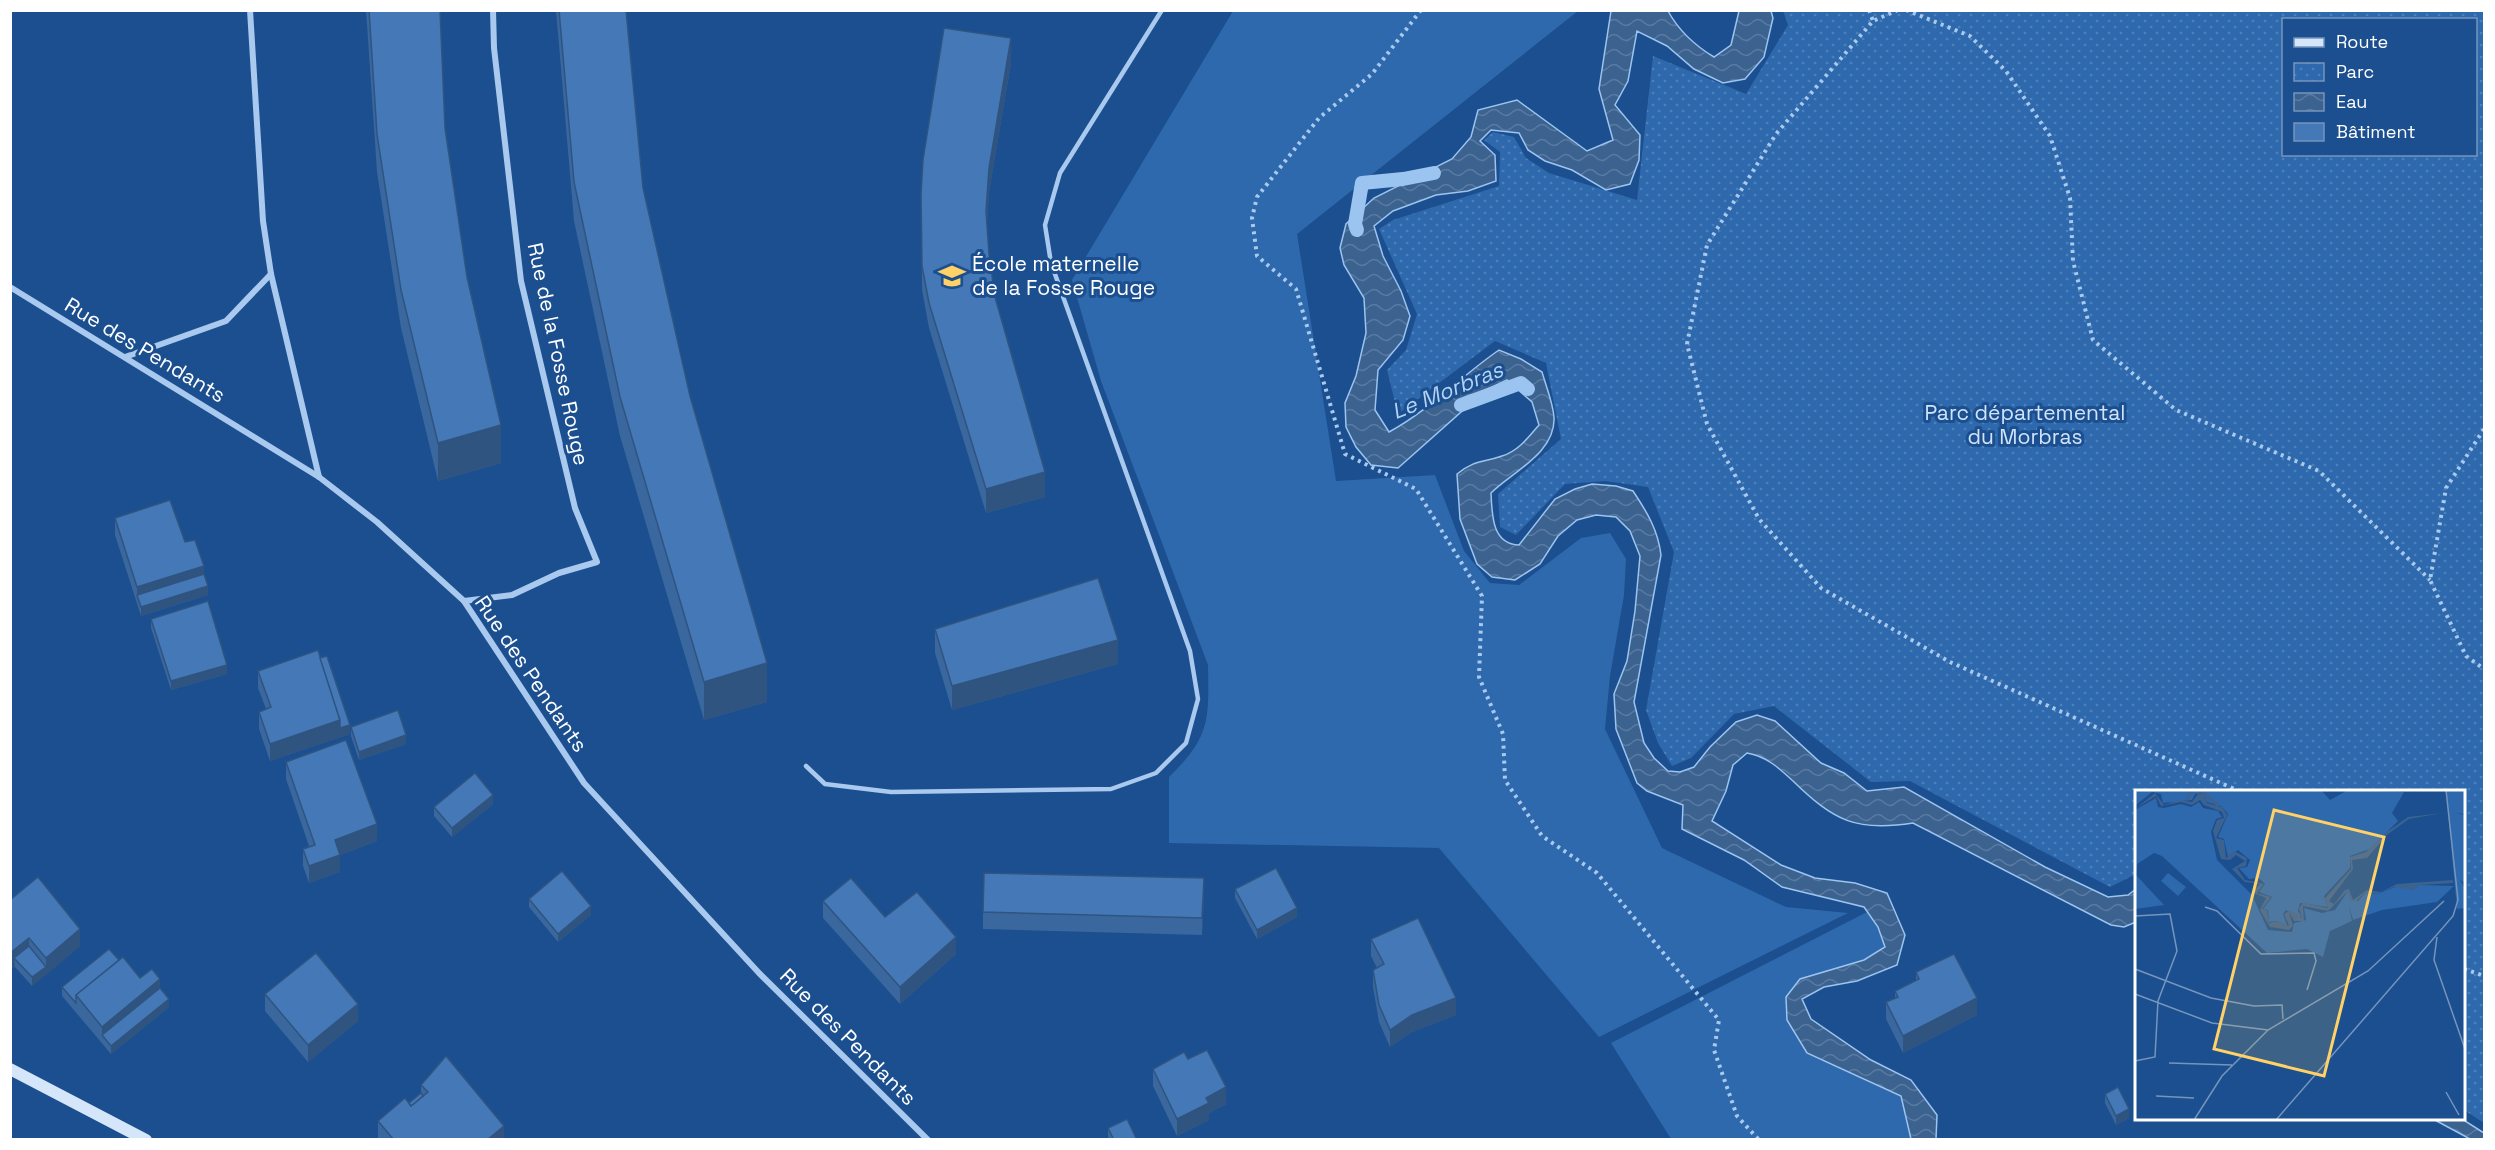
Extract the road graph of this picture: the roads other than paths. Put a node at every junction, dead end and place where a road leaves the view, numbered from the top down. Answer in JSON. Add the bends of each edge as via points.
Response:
{"nodes":[{"id":1,"x":250,"y":10,"type":"edge"},
{"id":2,"x":493,"y":10,"type":"edge"},
{"id":3,"x":1162,"y":10,"type":"edge"},
{"id":4,"x":271,"y":274,"type":"junction"},
{"id":5,"x":10,"y":287,"type":"edge"},
{"id":6,"x":125,"y":357,"type":"junction"},
{"id":7,"x":319,"y":477,"type":"junction"},
{"id":8,"x":464,"y":601,"type":"junction"},
{"id":9,"x":806,"y":765,"type":"dead end"},
{"id":10,"x":10,"y":1068,"type":"edge"},
{"id":11,"x":146,"y":1140,"type":"edge"},
{"id":12,"x":928,"y":1140,"type":"edge"}],
"edges":[{"from":1,"to":4,"type":"street","via":[[263,221]]},
{"from":2,"to":8,"type":"street","name":"Rue de la Fosse Rouge","via":[[521,281],[575,508],[597,562],[559,573],[512,595]]},
{"from":3,"to":9,"type":"lane","via":[[1060,173],[1045,225],[1052,263],[1190,651],[1198,699],[1186,742],[1156,773],[1111,789],[891,792],[825,784]]},
{"from":4,"to":6,"type":"street","via":[[226,321]]},
{"from":4,"to":7,"type":"street"},
{"from":5,"to":6,"type":"street","name":"Rue des Pendants"},
{"from":6,"to":7,"type":"street","name":"Rue des Pendants"},
{"from":7,"to":8,"type":"street","name":"Rue des Pendants","via":[[377,522]]},
{"from":8,"to":12,"type":"street","name":"Rue des Pendants","via":[[584,783],[759,973]]},
{"from":10,"to":11,"type":"street"}]}
